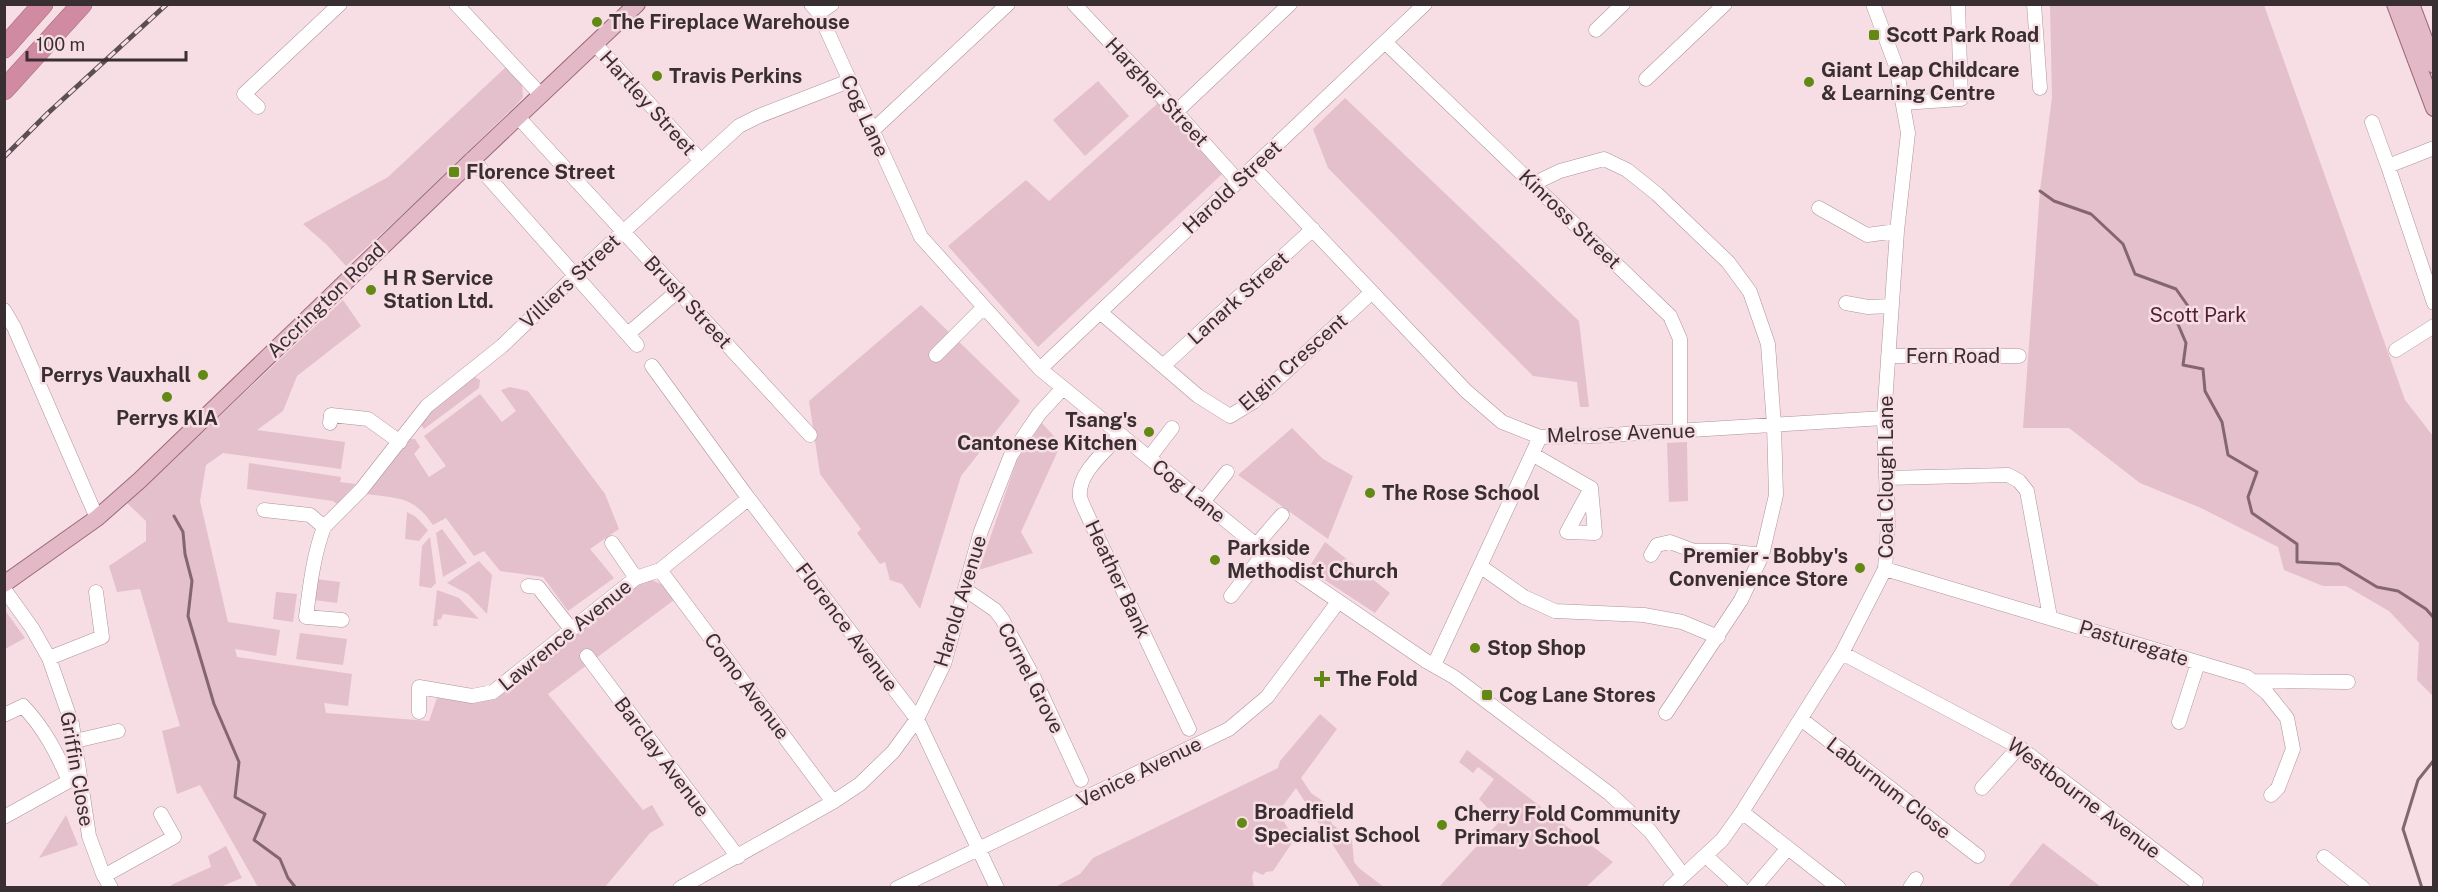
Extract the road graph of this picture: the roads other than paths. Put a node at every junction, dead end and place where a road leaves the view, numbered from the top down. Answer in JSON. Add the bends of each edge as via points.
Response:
{"nodes":[{"id":1,"x":26,"y":4,"type":"edge"},
{"id":2,"x":43,"y":4,"type":"edge"},
{"id":3,"x":67,"y":4,"type":"edge"},
{"id":4,"x":82,"y":4,"type":"edge"},
{"id":5,"x":340,"y":4,"type":"edge"},
{"id":6,"x":456,"y":4,"type":"edge"},
{"id":7,"x":637,"y":4,"type":"edge"},
{"id":8,"x":832,"y":4,"type":"edge"},
{"id":9,"x":1008,"y":4,"type":"edge"},
{"id":10,"x":1074,"y":4,"type":"edge"},
{"id":11,"x":1290,"y":4,"type":"edge"},
{"id":12,"x":1425,"y":4,"type":"edge"},
{"id":13,"x":1623,"y":4,"type":"edge"},
{"id":14,"x":1725,"y":4,"type":"edge"},
{"id":15,"x":1873,"y":4,"type":"edge"},
{"id":16,"x":1958,"y":4,"type":"edge"},
{"id":17,"x":2034,"y":4,"type":"edge"},
{"id":18,"x":2395,"y":4,"type":"edge"},
{"id":19,"x":2411,"y":4,"type":"edge"},
{"id":20,"x":815,"y":9,"type":"edge"},
{"id":21,"x":2412,"y":27,"type":"junction"},
{"id":22,"x":4,"y":30,"type":"edge"},
{"id":23,"x":1596,"y":30,"type":"dead end"},
{"id":24,"x":2433,"y":38,"type":"edge"},
{"id":25,"x":1385,"y":42,"type":"junction"},
{"id":26,"x":596,"y":45,"type":"junction"},
{"id":27,"x":4,"y":48,"type":"edge"},
{"id":28,"x":2429,"y":67,"type":"edge"},
{"id":29,"x":4,"y":76,"type":"edge"},
{"id":30,"x":1646,"y":79,"type":"dead end"},
{"id":31,"x":849,"y":81,"type":"junction"},
{"id":32,"x":2040,"y":88,"type":"dead end"},
{"id":33,"x":4,"y":90,"type":"edge"},
{"id":34,"x":541,"y":95,"type":"junction"},
{"id":35,"x":1903,"y":103,"type":"junction"},
{"id":36,"x":258,"y":107,"type":"dead end"},
{"id":37,"x":2433,"y":108,"type":"edge"},
{"id":38,"x":1176,"y":112,"type":"junction"},
{"id":39,"x":518,"y":117,"type":"junction"},
{"id":40,"x":2372,"y":122,"type":"dead end"},
{"id":41,"x":872,"y":131,"type":"junction"},
{"id":42,"x":2433,"y":148,"type":"edge"},
{"id":43,"x":472,"y":159,"type":"junction"},
{"id":44,"x":701,"y":161,"type":"junction"},
{"id":45,"x":2388,"y":166,"type":"junction"},
{"id":46,"x":1253,"y":167,"type":"junction"},
{"id":47,"x":1238,"y":181,"type":"junction"},
{"id":48,"x":1533,"y":184,"type":"junction"},
{"id":49,"x":1819,"y":208,"type":"dead end"},
{"id":50,"x":1313,"y":230,"type":"junction"},
{"id":51,"x":1897,"y":231,"type":"junction"},
{"id":52,"x":622,"y":232,"type":"junction"},
{"id":53,"x":576,"y":275,"type":"junction"},
{"id":54,"x":679,"y":290,"type":"junction"},
{"id":55,"x":1372,"y":292,"type":"junction"},
{"id":56,"x":1846,"y":303,"type":"dead end"},
{"id":57,"x":2433,"y":303,"type":"edge"},
{"id":58,"x":1891,"y":306,"type":"junction"},
{"id":59,"x":984,"y":307,"type":"junction"},
{"id":60,"x":4,"y":310,"type":"edge"},
{"id":61,"x":1100,"y":312,"type":"junction"},
{"id":62,"x":2433,"y":326,"type":"edge"},
{"id":63,"x":629,"y":333,"type":"junction"},
{"id":64,"x":638,"y":345,"type":"dead end"},
{"id":65,"x":2396,"y":350,"type":"dead end"},
{"id":66,"x":936,"y":355,"type":"dead end"},
{"id":67,"x":1888,"y":356,"type":"junction"},
{"id":68,"x":2019,"y":356,"type":"dead end"},
{"id":69,"x":652,"y":366,"type":"dead end"},
{"id":70,"x":1163,"y":366,"type":"junction"},
{"id":71,"x":1040,"y":369,"type":"junction"},
{"id":72,"x":1063,"y":388,"type":"junction"},
{"id":73,"x":1884,"y":418,"type":"junction"},
{"id":74,"x":330,"y":423,"type":"dead end"},
{"id":75,"x":1774,"y":425,"type":"junction"},
{"id":76,"x":1172,"y":428,"type":"dead end"},
{"id":77,"x":1680,"y":431,"type":"junction"},
{"id":78,"x":810,"y":435,"type":"dead end"},
{"id":79,"x":1120,"y":435,"type":"junction"},
{"id":80,"x":1540,"y":437,"type":"junction"},
{"id":81,"x":400,"y":442,"type":"junction"},
{"id":82,"x":1532,"y":454,"type":"junction"},
{"id":83,"x":1149,"y":458,"type":"junction"},
{"id":84,"x":1227,"y":472,"type":"dead end"},
{"id":85,"x":1886,"y":478,"type":"junction"},
{"id":86,"x":1591,"y":488,"type":"dead end"},
{"id":87,"x":748,"y":499,"type":"junction"},
{"id":88,"x":1203,"y":502,"type":"junction"},
{"id":89,"x":264,"y":510,"type":"dead end"},
{"id":90,"x":1282,"y":515,"type":"dead end"},
{"id":91,"x":97,"y":518,"type":"junction"},
{"id":92,"x":324,"y":527,"type":"junction"},
{"id":93,"x":612,"y":543,"type":"dead end"},
{"id":94,"x":1261,"y":549,"type":"junction"},
{"id":95,"x":1651,"y":555,"type":"dead end"},
{"id":96,"x":1762,"y":555,"type":"junction"},
{"id":97,"x":1480,"y":566,"type":"junction"},
{"id":98,"x":1886,"y":569,"type":"junction"},
{"id":99,"x":660,"y":570,"type":"junction"},
{"id":100,"x":636,"y":578,"type":"junction"},
{"id":101,"x":4,"y":584,"type":"edge"},
{"id":102,"x":528,"y":586,"type":"dead end"},
{"id":103,"x":4,"y":589,"type":"edge"},
{"id":104,"x":966,"y":590,"type":"junction"},
{"id":105,"x":96,"y":592,"type":"dead end"},
{"id":106,"x":1231,"y":596,"type":"dead end"},
{"id":107,"x":1338,"y":602,"type":"junction"},
{"id":108,"x":2050,"y":617,"type":"junction"},
{"id":109,"x":342,"y":620,"type":"dead end"},
{"id":110,"x":571,"y":629,"type":"junction"},
{"id":111,"x":1718,"y":637,"type":"junction"},
{"id":112,"x":1842,"y":653,"type":"junction"},
{"id":113,"x":587,"y":656,"type":"dead end"},
{"id":114,"x":49,"y":658,"type":"junction"},
{"id":115,"x":2198,"y":663,"type":"junction"},
{"id":116,"x":1434,"y":665,"type":"junction"},
{"id":117,"x":2252,"y":681,"type":"junction"},
{"id":118,"x":2348,"y":682,"type":"dead end"},
{"id":119,"x":419,"y":712,"type":"dead end"},
{"id":120,"x":1666,"y":713,"type":"dead end"},
{"id":121,"x":4,"y":715,"type":"edge"},
{"id":122,"x":917,"y":719,"type":"junction"},
{"id":123,"x":1800,"y":719,"type":"junction"},
{"id":124,"x":2179,"y":722,"type":"dead end"},
{"id":125,"x":1189,"y":729,"type":"dead end"},
{"id":126,"x":118,"y":731,"type":"dead end"},
{"id":127,"x":75,"y":741,"type":"junction"},
{"id":128,"x":2019,"y":747,"type":"junction"},
{"id":129,"x":1081,"y":780,"type":"dead end"},
{"id":130,"x":1982,"y":788,"type":"dead end"},
{"id":131,"x":2271,"y":795,"type":"dead end"},
{"id":132,"x":833,"y":802,"type":"junction"},
{"id":133,"x":1742,"y":812,"type":"junction"},
{"id":134,"x":161,"y":814,"type":"dead end"},
{"id":135,"x":4,"y":817,"type":"edge"},
{"id":136,"x":1788,"y":848,"type":"junction"},
{"id":137,"x":978,"y":849,"type":"junction"},
{"id":138,"x":1706,"y":856,"type":"junction"},
{"id":139,"x":1978,"y":856,"type":"dead end"},
{"id":140,"x":738,"y":857,"type":"junction"},
{"id":141,"x":2324,"y":857,"type":"dead end"},
{"id":142,"x":1683,"y":875,"type":"junction"},
{"id":143,"x":2197,"y":881,"type":"edge"},
{"id":144,"x":108,"y":882,"type":"edge"},
{"id":145,"x":680,"y":888,"type":"edge"},
{"id":146,"x":897,"y":888,"type":"edge"},
{"id":147,"x":997,"y":888,"type":"edge"},
{"id":148,"x":1670,"y":888,"type":"edge"},
{"id":149,"x":1741,"y":888,"type":"edge"},
{"id":150,"x":1754,"y":888,"type":"edge"},
{"id":151,"x":1839,"y":888,"type":"edge"},
{"id":152,"x":2363,"y":888,"type":"edge"}],
"edges":[{"from":1,"to":22,"type":"highway"},
{"from":2,"to":27,"type":"highway"},
{"from":3,"to":29,"type":"highway"},
{"from":4,"to":33,"type":"highway"},
{"from":5,"to":36,"type":"street","via":[[244,94]]},
{"from":6,"to":34,"type":"street"},
{"from":7,"to":26,"type":"main road","name":"Accrington Road"},
{"from":8,"to":20,"type":"street"},
{"from":9,"to":41,"type":"street"},
{"from":10,"to":38,"type":"street","name":"Hargher Street"},
{"from":11,"to":38,"type":"street"},
{"from":12,"to":25,"type":"street","name":"Harold Street"},
{"from":13,"to":23,"type":"street"},
{"from":14,"to":30,"type":"street"},
{"from":15,"to":35,"type":"street","name":"Coal Clough Lane","via":[[1896,66]]},
{"from":16,"to":35,"type":"street","via":[[1961,99]]},
{"from":17,"to":32,"type":"street"},
{"from":18,"to":21,"type":"main road"},
{"from":19,"to":21,"type":"main road"},
{"from":20,"to":31,"type":"street","name":"Cog Lane"},
{"from":21,"to":24,"type":"street"},
{"from":21,"to":28,"type":"main road"},
{"from":25,"to":46,"type":"street","name":"Harold Street"},
{"from":25,"to":48,"type":"street","name":"Kinross Street"},
{"from":26,"to":34,"type":"main road","name":"Accrington Road"},
{"from":26,"to":44,"type":"street","name":"Hartley Street"},
{"from":28,"to":37,"type":"main road"},
{"from":31,"to":41,"type":"street","name":"Cog Lane"},
{"from":31,"to":44,"type":"street","name":"Villiers Street","via":[[748,120]]},
{"from":34,"to":39,"type":"main road","name":"Accrington Road"},
{"from":35,"to":51,"type":"street","name":"Coal Clough Lane","via":[[1908,133]]},
{"from":38,"to":47,"type":"street","name":"Hargher Street"},
{"from":39,"to":43,"type":"main road","name":"Accrington Road"},
{"from":39,"to":52,"type":"street","name":"Brush Street"},
{"from":40,"to":45,"type":"street"},
{"from":41,"to":59,"type":"street","name":"Cog Lane","via":[[921,237]]},
{"from":42,"to":45,"type":"street"},
{"from":43,"to":53,"type":"street"},
{"from":43,"to":91,"type":"main road","name":"Accrington Road"},
{"from":44,"to":52,"type":"street","name":"Villiers Street"},
{"from":45,"to":57,"type":"street"},
{"from":46,"to":47,"type":"street","name":"Harold Street"},
{"from":46,"to":50,"type":"street","name":"Melrose Avenue"},
{"from":47,"to":61,"type":"street","name":"Harold Street"},
{"from":48,"to":75,"type":"street","via":[[1560,171],[1604,159],[1627,170],[1657,194],[1728,262],[1750,292],[1768,344]]},
{"from":48,"to":77,"type":"street","name":"Kinross Street","via":[[1670,316],[1680,339]]},
{"from":49,"to":51,"type":"street","via":[[1867,235]]},
{"from":50,"to":55,"type":"street","name":"Melrose Avenue"},
{"from":50,"to":70,"type":"street","name":"Lanark Street"},
{"from":51,"to":58,"type":"street","name":"Coal Clough Lane"},
{"from":52,"to":53,"type":"street","name":"Villiers Street"},
{"from":52,"to":54,"type":"street","name":"Brush Street"},
{"from":53,"to":63,"type":"street"},
{"from":53,"to":81,"type":"street","name":"Villiers Street","via":[[502,346],[427,406]]},
{"from":54,"to":63,"type":"street"},
{"from":54,"to":78,"type":"street","name":"Brush Street"},
{"from":55,"to":70,"type":"street","name":"Elgin Crescent","via":[[1253,402],[1230,416],[1197,396]]},
{"from":55,"to":80,"type":"street","name":"Melrose Avenue","via":[[1466,391],[1502,422]]},
{"from":56,"to":58,"type":"street"},
{"from":58,"to":67,"type":"street","name":"Coal Clough Lane"},
{"from":59,"to":66,"type":"street"},
{"from":59,"to":71,"type":"street","name":"Cog Lane"},
{"from":60,"to":91,"type":"street"},
{"from":61,"to":70,"type":"street","name":"Elgin Crescent"},
{"from":61,"to":71,"type":"street","name":"Harold Street"},
{"from":62,"to":65,"type":"street"},
{"from":63,"to":64,"type":"street"},
{"from":67,"to":68,"type":"street","name":"Fern Road"},
{"from":67,"to":73,"type":"street","name":"Coal Clough Lane"},
{"from":69,"to":87,"type":"street","name":"Florence Avenue"},
{"from":71,"to":72,"type":"street","name":"Cog Lane"},
{"from":72,"to":79,"type":"street","name":"Cog Lane"},
{"from":72,"to":104,"type":"street","name":"Harold Avenue","via":[[1011,455],[981,531]]},
{"from":73,"to":75,"type":"street","name":"Melrose Avenue"},
{"from":73,"to":85,"type":"street","name":"Coal Clough Lane"},
{"from":74,"to":81,"type":"street","via":[[331,415],[368,419]]},
{"from":75,"to":77,"type":"street","name":"Melrose Avenue"},
{"from":75,"to":96,"type":"street","via":[[1776,495]]},
{"from":76,"to":83,"type":"street"},
{"from":77,"to":80,"type":"street","name":"Melrose Avenue"},
{"from":79,"to":83,"type":"street","name":"Cog Lane"},
{"from":79,"to":125,"type":"street","name":"Heather Bank","via":[[1090,468],[1082,481],[1080,496]]},
{"from":80,"to":82,"type":"street"},
{"from":81,"to":92,"type":"street","name":"Villiers Street"},
{"from":82,"to":86,"type":"street"},
{"from":82,"to":97,"type":"street"},
{"from":83,"to":88,"type":"street","name":"Cog Lane"},
{"from":84,"to":88,"type":"street"},
{"from":85,"to":98,"type":"street","name":"Coal Clough Lane"},
{"from":85,"to":108,"type":"street","via":[[2008,475],[2019,481],[2027,491]]},
{"from":87,"to":99,"type":"street","name":"Lawrence Avenue"},
{"from":87,"to":122,"type":"street","name":"Florence Avenue"},
{"from":88,"to":94,"type":"street","name":"Cog Lane"},
{"from":89,"to":92,"type":"street","via":[[310,514]]},
{"from":90,"to":94,"type":"street"},
{"from":91,"to":101,"type":"main road","name":"Accrington Road"},
{"from":92,"to":109,"type":"street","name":"Villiers Street","via":[[315,553],[306,618]]},
{"from":93,"to":100,"type":"street"},
{"from":94,"to":106,"type":"street"},
{"from":94,"to":107,"type":"street","name":"Cog Lane"},
{"from":95,"to":96,"type":"street","via":[[1657,545],[1670,542],[1694,551]]},
{"from":96,"to":111,"type":"street"},
{"from":97,"to":111,"type":"street","via":[[1524,597],[1555,611],[1644,615],[1682,622]]},
{"from":97,"to":116,"type":"street"},
{"from":98,"to":108,"type":"street","name":"Pasturegate"},
{"from":98,"to":112,"type":"street","name":"Coal Clough Lane"},
{"from":99,"to":100,"type":"street","name":"Lawrence Avenue"},
{"from":99,"to":132,"type":"street","name":"Como Avenue"},
{"from":100,"to":110,"type":"street","name":"Lawrence Avenue"},
{"from":102,"to":110,"type":"street","via":[[538,587]]},
{"from":103,"to":114,"type":"street","name":"Griffin Close"},
{"from":104,"to":122,"type":"street","name":"Harold Avenue","via":[[944,664]]},
{"from":104,"to":129,"type":"street","name":"Cornel Grove","via":[[1002,619]]},
{"from":105,"to":114,"type":"street","via":[[102,637]]},
{"from":107,"to":116,"type":"street","name":"Cog Lane"},
{"from":107,"to":137,"type":"street","name":"Venice Avenue","via":[[1267,698],[1229,729]]},
{"from":108,"to":115,"type":"street","name":"Pasturegate"},
{"from":110,"to":119,"type":"street","name":"Lawrence Avenue","via":[[493,692],[472,696],[419,687]]},
{"from":111,"to":120,"type":"street"},
{"from":112,"to":123,"type":"street","name":"Coal Clough Lane"},
{"from":112,"to":128,"type":"street","name":"Westbourne Avenue"},
{"from":113,"to":140,"type":"street","name":"Barclay Avenue"},
{"from":114,"to":127,"type":"street","name":"Griffin Close"},
{"from":115,"to":117,"type":"street","name":"Pasturegate"},
{"from":115,"to":124,"type":"street"},
{"from":116,"to":142,"type":"street","name":"Cog Lane","via":[[1610,794],[1650,831]]},
{"from":117,"to":118,"type":"street"},
{"from":117,"to":131,"type":"street","name":"Pasturegate","via":[[2287,718],[2294,749],[2278,788]]},
{"from":121,"to":135,"type":"street","via":[[23,705],[50,740],[69,781]]},
{"from":122,"to":132,"type":"street","name":"Harold Avenue","via":[[893,752],[860,784]]},
{"from":122,"to":137,"type":"street","name":"Florence Avenue"},
{"from":123,"to":133,"type":"street","name":"Coal Clough Lane"},
{"from":123,"to":139,"type":"street","name":"Laburnum Close"},
{"from":126,"to":127,"type":"street"},
{"from":127,"to":144,"type":"street","name":"Griffin Close","via":[[89,836]]},
{"from":128,"to":130,"type":"street"},
{"from":128,"to":143,"type":"street","name":"Westbourne Avenue"},
{"from":132,"to":140,"type":"street","name":"Harold Avenue"},
{"from":133,"to":136,"type":"street"},
{"from":133,"to":138,"type":"street","name":"Coal Clough Lane"},
{"from":134,"to":144,"type":"street","via":[[174,837]]},
{"from":136,"to":150,"type":"street"},
{"from":136,"to":151,"type":"street"},
{"from":137,"to":146,"type":"street","name":"Venice Avenue"},
{"from":137,"to":147,"type":"street","name":"Florence Avenue"},
{"from":138,"to":142,"type":"street","name":"Coal Clough Lane"},
{"from":138,"to":149,"type":"street"},
{"from":140,"to":145,"type":"street","name":"Harold Avenue"},
{"from":141,"to":152,"type":"street"},
{"from":142,"to":148,"type":"street","name":"Coal Clough Lane"}]}
